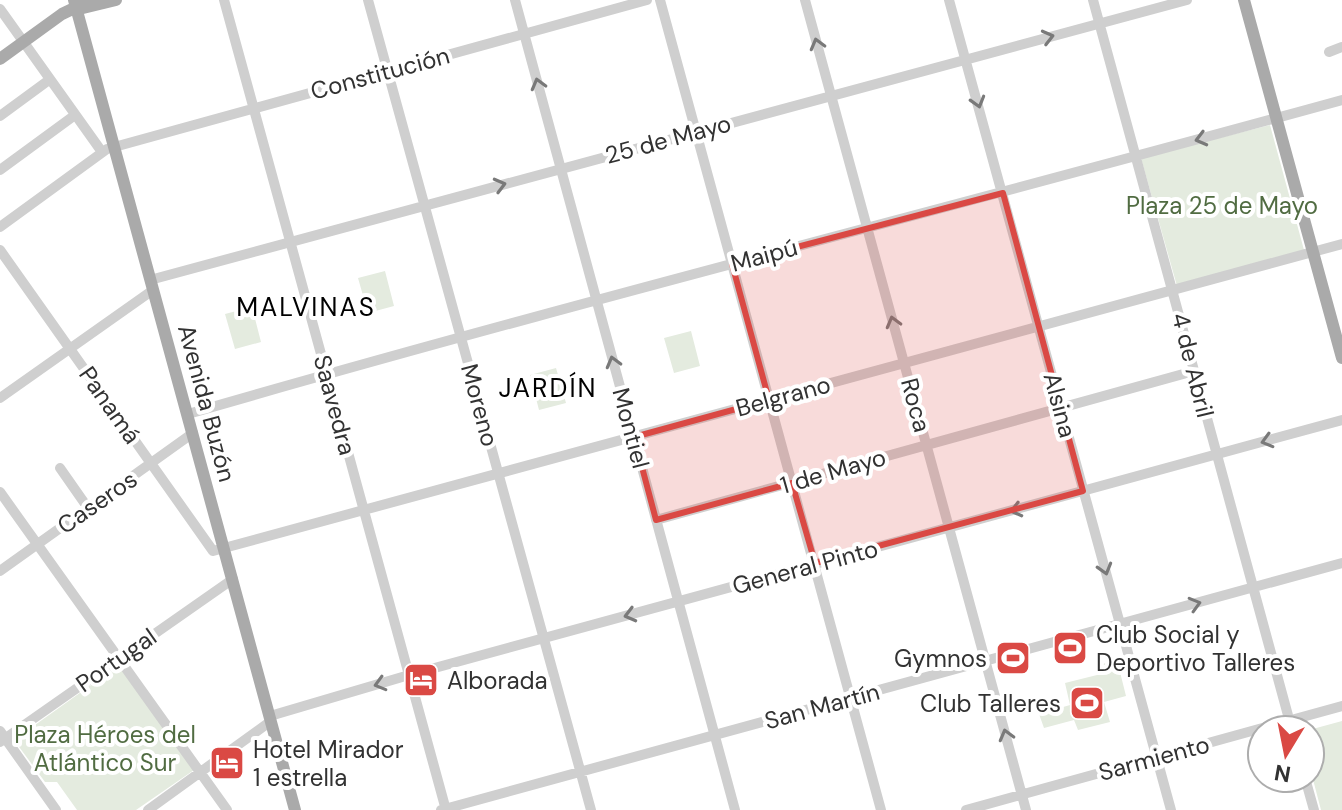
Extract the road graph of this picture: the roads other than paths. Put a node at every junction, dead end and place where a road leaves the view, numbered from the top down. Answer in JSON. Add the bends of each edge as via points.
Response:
{"nodes":[{"id":1,"x":91,"y":0,"type":"edge"},
{"id":2,"x":116,"y":0,"type":"edge"},
{"id":3,"x":224,"y":0,"type":"edge"},
{"id":4,"x":368,"y":0,"type":"edge"},
{"id":5,"x":515,"y":0,"type":"edge"},
{"id":6,"x":647,"y":0,"type":"edge"},
{"id":7,"x":660,"y":0,"type":"edge"},
{"id":8,"x":805,"y":0,"type":"edge"},
{"id":9,"x":949,"y":0,"type":"edge"},
{"id":10,"x":1093,"y":0,"type":"edge"},
{"id":11,"x":1187,"y":0,"type":"edge"},
{"id":12,"x":1244,"y":0,"type":"edge"},
{"id":13,"x":73,"y":3,"type":"edge"},
{"id":14,"x":0,"y":9,"type":"edge"},
{"id":15,"x":1100,"y":24,"type":"junction"},
{"id":16,"x":524,"y":34,"type":"junction"},
{"id":17,"x":23,"y":42,"type":"junction"},
{"id":18,"x":1342,"y":47,"type":"edge"},
{"id":19,"x":1329,"y":52,"type":"dead end"},
{"id":20,"x":965,"y":58,"type":"junction"},
{"id":21,"x":0,"y":59,"type":"edge"},
{"id":22,"x":388,"y":71,"type":"junction"},
{"id":23,"x":49,"y":80,"type":"junction"},
{"id":24,"x":831,"y":94,"type":"junction"},
{"id":25,"x":1342,"y":100,"type":"edge"},
{"id":26,"x":254,"y":108,"type":"junction"},
{"id":27,"x":75,"y":115,"type":"junction"},
{"id":28,"x":0,"y":116,"type":"edge"},
{"id":29,"x":1277,"y":119,"type":"junction"},
{"id":30,"x":696,"y":131,"type":"junction"},
{"id":31,"x":107,"y":149,"type":"junction"},
{"id":32,"x":1135,"y":156,"type":"junction"},
{"id":33,"x":561,"y":169,"type":"junction"},
{"id":34,"x":0,"y":170,"type":"edge"},
{"id":35,"x":1003,"y":193,"type":"junction"},
{"id":36,"x":425,"y":206,"type":"junction"},
{"id":37,"x":0,"y":227,"type":"edge"},
{"id":38,"x":867,"y":227,"type":"junction"},
{"id":39,"x":291,"y":242,"type":"junction"},
{"id":40,"x":1342,"y":244,"type":"edge"},
{"id":41,"x":0,"y":250,"type":"edge"},
{"id":42,"x":1313,"y":252,"type":"junction"},
{"id":43,"x":732,"y":264,"type":"junction"},
{"id":44,"x":152,"y":285,"type":"junction"},
{"id":45,"x":1174,"y":290,"type":"junction"},
{"id":46,"x":597,"y":301,"type":"junction"},
{"id":47,"x":1039,"y":326,"type":"junction"},
{"id":48,"x":461,"y":339,"type":"junction"},
{"id":49,"x":70,"y":348,"type":"junction"},
{"id":50,"x":1342,"y":358,"type":"edge"},
{"id":51,"x":904,"y":363,"type":"junction"},
{"id":52,"x":1194,"y":371,"type":"junction"},
{"id":53,"x":327,"y":376,"type":"junction"},
{"id":54,"x":0,"y":398,"type":"edge"},
{"id":55,"x":769,"y":400,"type":"junction"},
{"id":56,"x":1061,"y":408,"type":"junction"},
{"id":57,"x":188,"y":414,"type":"junction"},
{"id":58,"x":1342,"y":420,"type":"edge"},
{"id":59,"x":193,"y":433,"type":"junction"},
{"id":60,"x":634,"y":437,"type":"junction"},
{"id":61,"x":927,"y":445,"type":"junction"},
{"id":62,"x":1217,"y":455,"type":"junction"},
{"id":63,"x":151,"y":463,"type":"junction"},
{"id":64,"x":60,"y":468,"type":"dead end"},
{"id":65,"x":498,"y":473,"type":"junction"},
{"id":66,"x":792,"y":483,"type":"junction"},
{"id":67,"x":1083,"y":491,"type":"junction"},
{"id":68,"x":0,"y":492,"type":"edge"},
{"id":69,"x":88,"y":508,"type":"junction"},
{"id":70,"x":364,"y":510,"type":"junction"},
{"id":71,"x":656,"y":520,"type":"junction"},
{"id":72,"x":950,"y":528,"type":"junction"},
{"id":73,"x":37,"y":544,"type":"junction"},
{"id":74,"x":224,"y":548,"type":"junction"},
{"id":75,"x":815,"y":563,"type":"junction"},
{"id":76,"x":1342,"y":563,"type":"edge"},
{"id":77,"x":0,"y":571,"type":"edge"},
{"id":78,"x":233,"y":579,"type":"junction"},
{"id":79,"x":1254,"y":587,"type":"junction"},
{"id":80,"x":679,"y":602,"type":"junction"},
{"id":81,"x":1121,"y":625,"type":"junction"},
{"id":82,"x":543,"y":639,"type":"junction"},
{"id":83,"x":119,"y":658,"type":"junction"},
{"id":84,"x":986,"y":661,"type":"junction"},
{"id":85,"x":409,"y":675,"type":"junction"},
{"id":86,"x":851,"y":698,"type":"junction"},
{"id":87,"x":1342,"y":706,"type":"edge"},
{"id":88,"x":1287,"y":714,"type":"edge"},
{"id":89,"x":1320,"y":714,"type":"edge"},
{"id":90,"x":270,"y":719,"type":"junction"},
{"id":91,"x":715,"y":734,"type":"junction"},
{"id":92,"x":1246,"y":736,"type":"edge"},
{"id":93,"x":2,"y":737,"type":"edge"},
{"id":94,"x":1157,"y":757,"type":"junction"},
{"id":95,"x":580,"y":771,"type":"junction"},
{"id":96,"x":200,"y":773,"type":"junction"},
{"id":97,"x":1022,"y":794,"type":"junction"},
{"id":98,"x":56,"y":810,"type":"edge"},
{"id":99,"x":148,"y":810,"type":"edge"},
{"id":100,"x":227,"y":810,"type":"edge"},
{"id":101,"x":295,"y":810,"type":"edge"},
{"id":102,"x":444,"y":810,"type":"edge"},
{"id":103,"x":591,"y":810,"type":"edge"},
{"id":104,"x":735,"y":810,"type":"edge"},
{"id":105,"x":881,"y":810,"type":"edge"},
{"id":106,"x":966,"y":810,"type":"edge"},
{"id":107,"x":1026,"y":810,"type":"edge"},
{"id":108,"x":1171,"y":810,"type":"edge"}],
"edges":[{"from":1,"to":13,"type":"main road"},
{"from":2,"to":13,"type":"main road","via":[[90,7]]},
{"from":3,"to":26,"type":"street","name":"Saavedra"},
{"from":4,"to":22,"type":"street","name":"Moreno"},
{"from":5,"to":16,"type":"street","name":"Montiel"},
{"from":6,"to":16,"type":"street","name":"Constitución"},
{"from":7,"to":30,"type":"street"},
{"from":24,"to":8,"type":"street","name":"Roca","one_way":true},
{"from":9,"to":20,"type":"street","name":"Alsina"},
{"from":10,"to":15,"type":"street","name":"4 de Abril"},
{"from":11,"to":15,"type":"street","name":"25 de Mayo"},
{"from":12,"to":29,"type":"main road"},
{"from":13,"to":17,"type":"main road"},
{"from":13,"to":31,"type":"main road","name":"Avenida Buzón"},
{"from":14,"to":17,"type":"street"},
{"from":20,"to":15,"type":"street","name":"25 de Mayo","one_way":true},
{"from":15,"to":32,"type":"street","name":"4 de Abril"},
{"from":16,"to":22,"type":"street","name":"Constitución"},
{"from":33,"to":16,"type":"street","name":"Montiel","one_way":true},
{"from":17,"to":21,"type":"main road"},
{"from":17,"to":23,"type":"street"},
{"from":18,"to":19,"type":"street"},
{"from":20,"to":24,"type":"street","name":"25 de Mayo"},
{"from":20,"to":35,"type":"street","name":"Alsina","one_way":true},
{"from":22,"to":26,"type":"street","name":"Constitución"},
{"from":22,"to":36,"type":"street","name":"Moreno"},
{"from":23,"to":27,"type":"street"},
{"from":23,"to":28,"type":"street"},
{"from":24,"to":30,"type":"street","name":"25 de Mayo"},
{"from":24,"to":38,"type":"street","name":"Roca"},
{"from":25,"to":29,"type":"street","name":"Maipú"},
{"from":26,"to":31,"type":"street","name":"Constitución"},
{"from":26,"to":39,"type":"street","name":"Saavedra"},
{"from":27,"to":31,"type":"street"},
{"from":27,"to":34,"type":"street"},
{"from":29,"to":32,"type":"street","name":"Maipú","one_way":true},
{"from":29,"to":42,"type":"main road"},
{"from":30,"to":33,"type":"street","name":"25 de Mayo"},
{"from":30,"to":43,"type":"street"},
{"from":31,"to":37,"type":"street"},
{"from":31,"to":44,"type":"main road","name":"Avenida Buzón"},
{"from":32,"to":35,"type":"street","name":"Maipú"},
{"from":32,"to":45,"type":"street","name":"4 de Abril"},
{"from":36,"to":33,"type":"street","name":"25 de Mayo","one_way":true},
{"from":33,"to":46,"type":"street","name":"Montiel"},
{"from":35,"to":38,"type":"street","name":"Maipú"},
{"from":35,"to":47,"type":"street","name":"Alsina"},
{"from":36,"to":39,"type":"street","name":"25 de Mayo"},
{"from":36,"to":48,"type":"street","name":"Moreno"},
{"from":38,"to":43,"type":"street","name":"Maipú"},
{"from":51,"to":38,"type":"street","name":"Roca","one_way":true},
{"from":39,"to":44,"type":"street","name":"25 de Mayo"},
{"from":39,"to":53,"type":"street","name":"Saavedra"},
{"from":40,"to":42,"type":"street","name":"Belgrano"},
{"from":41,"to":49,"type":"street","name":"Panamá"},
{"from":42,"to":45,"type":"street","name":"Belgrano"},
{"from":42,"to":50,"type":"main road"},
{"from":43,"to":46,"type":"street","name":"Maipú"},
{"from":43,"to":55,"type":"street"},
{"from":44,"to":49,"type":"street","name":"25 de Mayo"},
{"from":44,"to":57,"type":"main road","name":"Avenida Buzón"},
{"from":45,"to":47,"type":"street","name":"Belgrano"},
{"from":45,"to":52,"type":"street","name":"4 de Abril"},
{"from":46,"to":48,"type":"street","name":"Maipú"},
{"from":60,"to":46,"type":"street","name":"Montiel","one_way":true},
{"from":47,"to":51,"type":"street","name":"Belgrano"},
{"from":47,"to":56,"type":"street","name":"Alsina"},
{"from":48,"to":53,"type":"street","name":"Maipú"},
{"from":48,"to":65,"type":"street","name":"Moreno"},
{"from":49,"to":54,"type":"street","name":"25 de Mayo"},
{"from":49,"to":63,"type":"street","name":"Panamá"},
{"from":51,"to":55,"type":"street","name":"Belgrano"},
{"from":51,"to":61,"type":"street","name":"Roca"},
{"from":52,"to":56,"type":"street","name":"1 de Mayo"},
{"from":52,"to":62,"type":"street","name":"4 de Abril"},
{"from":53,"to":57,"type":"street","name":"Maipú"},
{"from":53,"to":70,"type":"street","name":"Saavedra"},
{"from":55,"to":60,"type":"street","name":"Belgrano"},
{"from":55,"to":66,"type":"street"},
{"from":56,"to":61,"type":"street","name":"1 de Mayo"},
{"from":56,"to":67,"type":"street","name":"Alsina"},
{"from":57,"to":59,"type":"main road","name":"Avenida Buzón"},
{"from":58,"to":62,"type":"street","name":"General Pinto","one_way":true},
{"from":59,"to":63,"type":"street","name":"Caseros"},
{"from":59,"to":74,"type":"main road","name":"Avenida Buzón"},
{"from":60,"to":65,"type":"street","name":"Belgrano"},
{"from":60,"to":71,"type":"street","name":"Montiel"},
{"from":61,"to":66,"type":"street","name":"1 de Mayo"},
{"from":61,"to":72,"type":"street","name":"Roca"},
{"from":62,"to":67,"type":"street","name":"General Pinto"},
{"from":62,"to":79,"type":"street","name":"4 de Abril"},
{"from":63,"to":69,"type":"street","name":"Caseros"},
{"from":63,"to":74,"type":"street","name":"Panamá","via":[[213,551]]},
{"from":64,"to":69,"type":"street"},
{"from":65,"to":70,"type":"street","name":"Belgrano"},
{"from":65,"to":82,"type":"street","name":"Moreno"},
{"from":66,"to":71,"type":"street","name":"1 de Mayo"},
{"from":66,"to":75,"type":"street"},
{"from":67,"to":72,"type":"street","name":"General Pinto","one_way":true},
{"from":67,"to":81,"type":"street","name":"Alsina","one_way":true},
{"from":68,"to":73,"type":"street"},
{"from":69,"to":73,"type":"street","name":"Caseros"},
{"from":70,"to":74,"type":"street","name":"Belgrano"},
{"from":70,"to":85,"type":"street","name":"Saavedra"},
{"from":71,"to":80,"type":"street","name":"Montiel"},
{"from":72,"to":75,"type":"street","name":"General Pinto"},
{"from":72,"to":84,"type":"street","name":"Roca"},
{"from":73,"to":77,"type":"street","name":"Caseros"},
{"from":73,"to":83,"type":"street"},
{"from":74,"to":78,"type":"main road","name":"Avenida Buzón"},
{"from":75,"to":80,"type":"street","name":"General Pinto"},
{"from":75,"to":86,"type":"street"},
{"from":76,"to":79,"type":"street","name":"San Martín"},
{"from":78,"to":83,"type":"street","name":"Portugal"},
{"from":78,"to":90,"type":"main road","name":"Avenida Buzón"},
{"from":81,"to":79,"type":"street","name":"San Martín","one_way":true},
{"from":79,"to":88,"type":"street","name":"4 de Abril"},
{"from":80,"to":82,"type":"street","name":"General Pinto","one_way":true},
{"from":80,"to":91,"type":"street","name":"Montiel"},
{"from":81,"to":84,"type":"street","name":"San Martín"},
{"from":81,"to":94,"type":"street","name":"Alsina"},
{"from":82,"to":85,"type":"street","name":"General Pinto"},
{"from":82,"to":95,"type":"street","name":"Moreno"},
{"from":83,"to":93,"type":"street","name":"Portugal"},
{"from":83,"to":96,"type":"street"},
{"from":84,"to":86,"type":"street","name":"San Martín"},
{"from":97,"to":84,"type":"street","name":"Roca","one_way":true},
{"from":85,"to":90,"type":"street","name":"General Pinto","one_way":true},
{"from":85,"to":102,"type":"street","name":"Saavedra"},
{"from":86,"to":91,"type":"street","name":"San Martín"},
{"from":86,"to":105,"type":"street"},
{"from":87,"to":89,"type":"street","name":"Sarmiento"},
{"from":90,"to":96,"type":"street","name":"General Pinto"},
{"from":90,"to":101,"type":"main road","name":"Avenida Buzón"},
{"from":91,"to":95,"type":"street","name":"San Martín"},
{"from":91,"to":104,"type":"street","name":"Montiel"},
{"from":92,"to":94,"type":"street","name":"Sarmiento"},
{"from":93,"to":98,"type":"street"},
{"from":94,"to":97,"type":"street","name":"Sarmiento"},
{"from":94,"to":108,"type":"street","name":"Alsina"},
{"from":95,"to":102,"type":"street","name":"San Martín"},
{"from":95,"to":103,"type":"street","name":"Moreno"},
{"from":96,"to":99,"type":"street","name":"General Pinto"},
{"from":96,"to":100,"type":"street"},
{"from":97,"to":106,"type":"street","name":"Sarmiento"},
{"from":97,"to":107,"type":"street","name":"Roca"}]}
